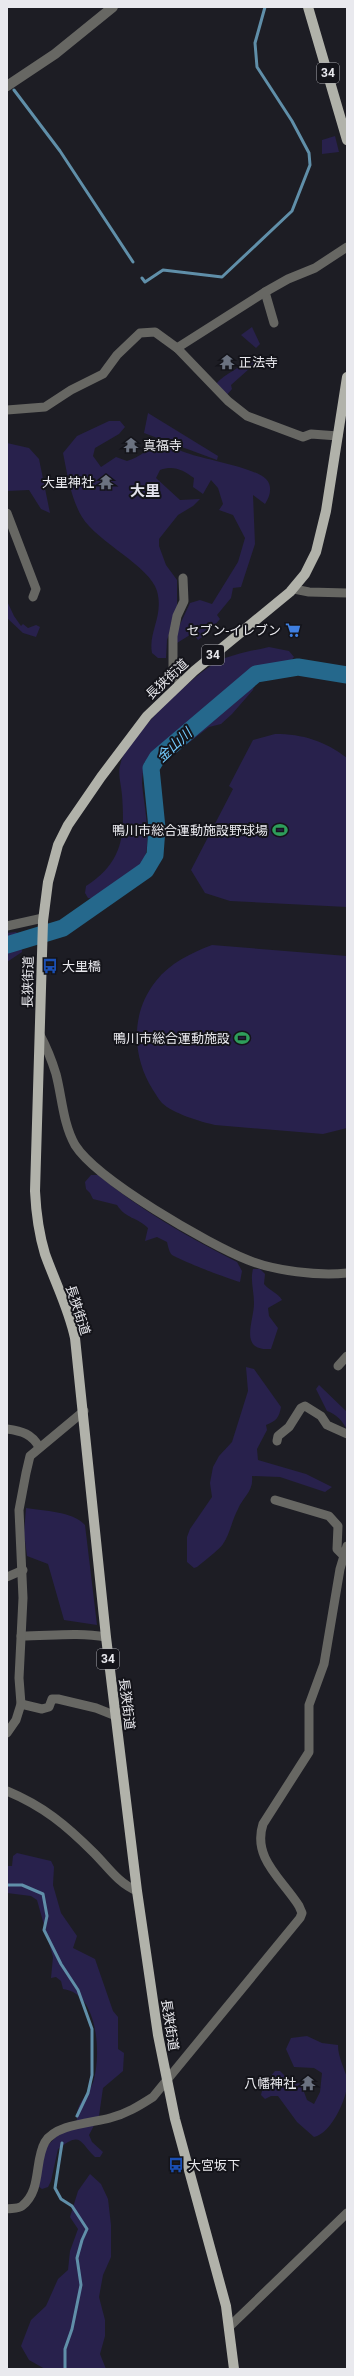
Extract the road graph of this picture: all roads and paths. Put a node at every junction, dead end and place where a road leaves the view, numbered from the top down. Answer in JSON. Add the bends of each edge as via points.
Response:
{"nodes":[{"id":1,"x":113,"y":7,"type":"edge"},
{"id":2,"x":308,"y":7,"type":"edge"},
{"id":3,"x":7,"y":86,"type":"edge"},
{"id":4,"x":347,"y":140,"type":"edge"},
{"id":5,"x":347,"y":247,"type":"edge"},
{"id":6,"x":265,"y":292,"type":"junction"},
{"id":7,"x":274,"y":323,"type":"dead end"},
{"id":8,"x":177,"y":348,"type":"junction"},
{"id":9,"x":347,"y":378,"type":"edge"},
{"id":10,"x":7,"y":410,"type":"edge"},
{"id":11,"x":338,"y":436,"type":"junction"},
{"id":12,"x":7,"y":513,"type":"edge"},
{"id":13,"x":183,"y":578,"type":"dead end"},
{"id":14,"x":294,"y":589,"type":"junction"},
{"id":15,"x":347,"y":594,"type":"edge"},
{"id":16,"x":33,"y":597,"type":"dead end"},
{"id":17,"x":179,"y":684,"type":"junction"},
{"id":18,"x":43,"y":920,"type":"junction"},
{"id":19,"x":7,"y":926,"type":"edge"},
{"id":20,"x":40,"y":1035,"type":"junction"},
{"id":21,"x":347,"y":1273,"type":"edge"},
{"id":22,"x":347,"y":1356,"type":"edge"},
{"id":23,"x":338,"y":1366,"type":"dead end"},
{"id":24,"x":84,"y":1411,"type":"junction"},
{"id":25,"x":7,"y":1429,"type":"edge"},
{"id":26,"x":347,"y":1434,"type":"edge"},
{"id":27,"x":277,"y":1441,"type":"dead end"},
{"id":28,"x":40,"y":1447,"type":"junction"},
{"id":29,"x":275,"y":1500,"type":"dead end"},
{"id":30,"x":347,"y":1546,"type":"edge"},
{"id":31,"x":343,"y":1555,"type":"junction"},
{"id":32,"x":23,"y":1570,"type":"junction"},
{"id":33,"x":7,"y":1577,"type":"edge"},
{"id":34,"x":21,"y":1636,"type":"junction"},
{"id":35,"x":106,"y":1637,"type":"junction"},
{"id":36,"x":20,"y":1704,"type":"junction"},
{"id":37,"x":116,"y":1716,"type":"junction"},
{"id":38,"x":7,"y":1733,"type":"edge"},
{"id":39,"x":7,"y":1790,"type":"edge"},
{"id":40,"x":137,"y":1890,"type":"junction"},
{"id":41,"x":166,"y":2083,"type":"junction"},
{"id":42,"x":7,"y":2207,"type":"edge"},
{"id":43,"x":347,"y":2213,"type":"edge"},
{"id":44,"x":230,"y":2326,"type":"junction"},
{"id":45,"x":234,"y":2369,"type":"edge"}],
"edges":[{"from":1,"to":3,"type":"street","via":[[55,54]]},
{"from":2,"to":4,"type":"main road","number":"34"},
{"from":5,"to":6,"type":"street","via":[[315,268]]},
{"from":6,"to":7,"type":"street"},
{"from":6,"to":8,"type":"street"},
{"from":8,"to":10,"type":"street","via":[[155,332],[140,333],[117,355],[103,374],[71,390],[46,407]]},
{"from":8,"to":11,"type":"street","via":[[228,401],[247,416],[303,437],[311,434]]},
{"from":9,"to":11,"type":"main road","name":"長狭街道","number":"34"},
{"from":11,"to":14,"type":"main road","name":"長狭街道","number":"34","via":[[318,543],[309,567]]},
{"from":12,"to":16,"type":"street","via":[[36,589]]},
{"from":13,"to":17,"type":"street","via":[[184,601],[172,636],[173,669]]},
{"from":14,"to":15,"type":"street"},
{"from":14,"to":17,"type":"main road","name":"長狭街道","number":"34"},
{"from":17,"to":18,"type":"main road","name":"長狭街道","number":"34","via":[[139,725],[64,832],[53,861]]},
{"from":18,"to":19,"type":"street"},
{"from":18,"to":20,"type":"main road","name":"長狭街道","number":"34"},
{"from":20,"to":21,"type":"street","via":[[54,1068],[67,1126],[75,1145],[89,1162],[121,1186],[203,1238],[249,1261],[305,1272]]},
{"from":20,"to":24,"type":"main road","name":"長狭街道","number":"34","via":[[35,1191],[38,1221],[46,1255],[73,1329]]},
{"from":22,"to":23,"type":"street"},
{"from":24,"to":28,"type":"street"},
{"from":24,"to":35,"type":"main road","name":"長狭街道","number":"34"},
{"from":25,"to":28,"type":"street","via":[[27,1433]]},
{"from":26,"to":27,"type":"street","via":[[327,1425],[321,1416],[305,1406],[289,1427],[278,1436]]},
{"from":28,"to":32,"type":"street","via":[[30,1456],[19,1510]]},
{"from":29,"to":31,"type":"street","via":[[328,1516],[338,1526],[337,1549]]},
{"from":30,"to":31,"type":"street"},
{"from":31,"to":41,"type":"street","via":[[324,1664],[309,1705],[309,1752],[263,1824],[259,1837],[262,1855],[290,1892],[302,1913]]},
{"from":32,"to":33,"type":"street"},
{"from":32,"to":34,"type":"street"},
{"from":34,"to":35,"type":"street","via":[[46,1637],[82,1633]]},
{"from":34,"to":36,"type":"street"},
{"from":35,"to":37,"type":"main road","name":"長狭街道","number":"34"},
{"from":36,"to":37,"type":"street","via":[[42,1709],[49,1707],[52,1699],[58,1699],[96,1708]]},
{"from":36,"to":38,"type":"street","via":[[16,1720]]},
{"from":37,"to":40,"type":"main road","name":"長狭街道","number":"34"},
{"from":39,"to":40,"type":"street","via":[[48,1811],[125,1886]]},
{"from":40,"to":41,"type":"main road","name":"長狭街道","number":"34"},
{"from":41,"to":42,"type":"street","via":[[153,2097],[134,2109],[109,2118],[74,2125],[55,2133],[45,2142],[32,2194],[21,2207]]},
{"from":41,"to":44,"type":"main road","name":"長狭街道","number":"34"},
{"from":43,"to":44,"type":"street"},
{"from":44,"to":45,"type":"main road","name":"長狭街道","number":"34"}]}
